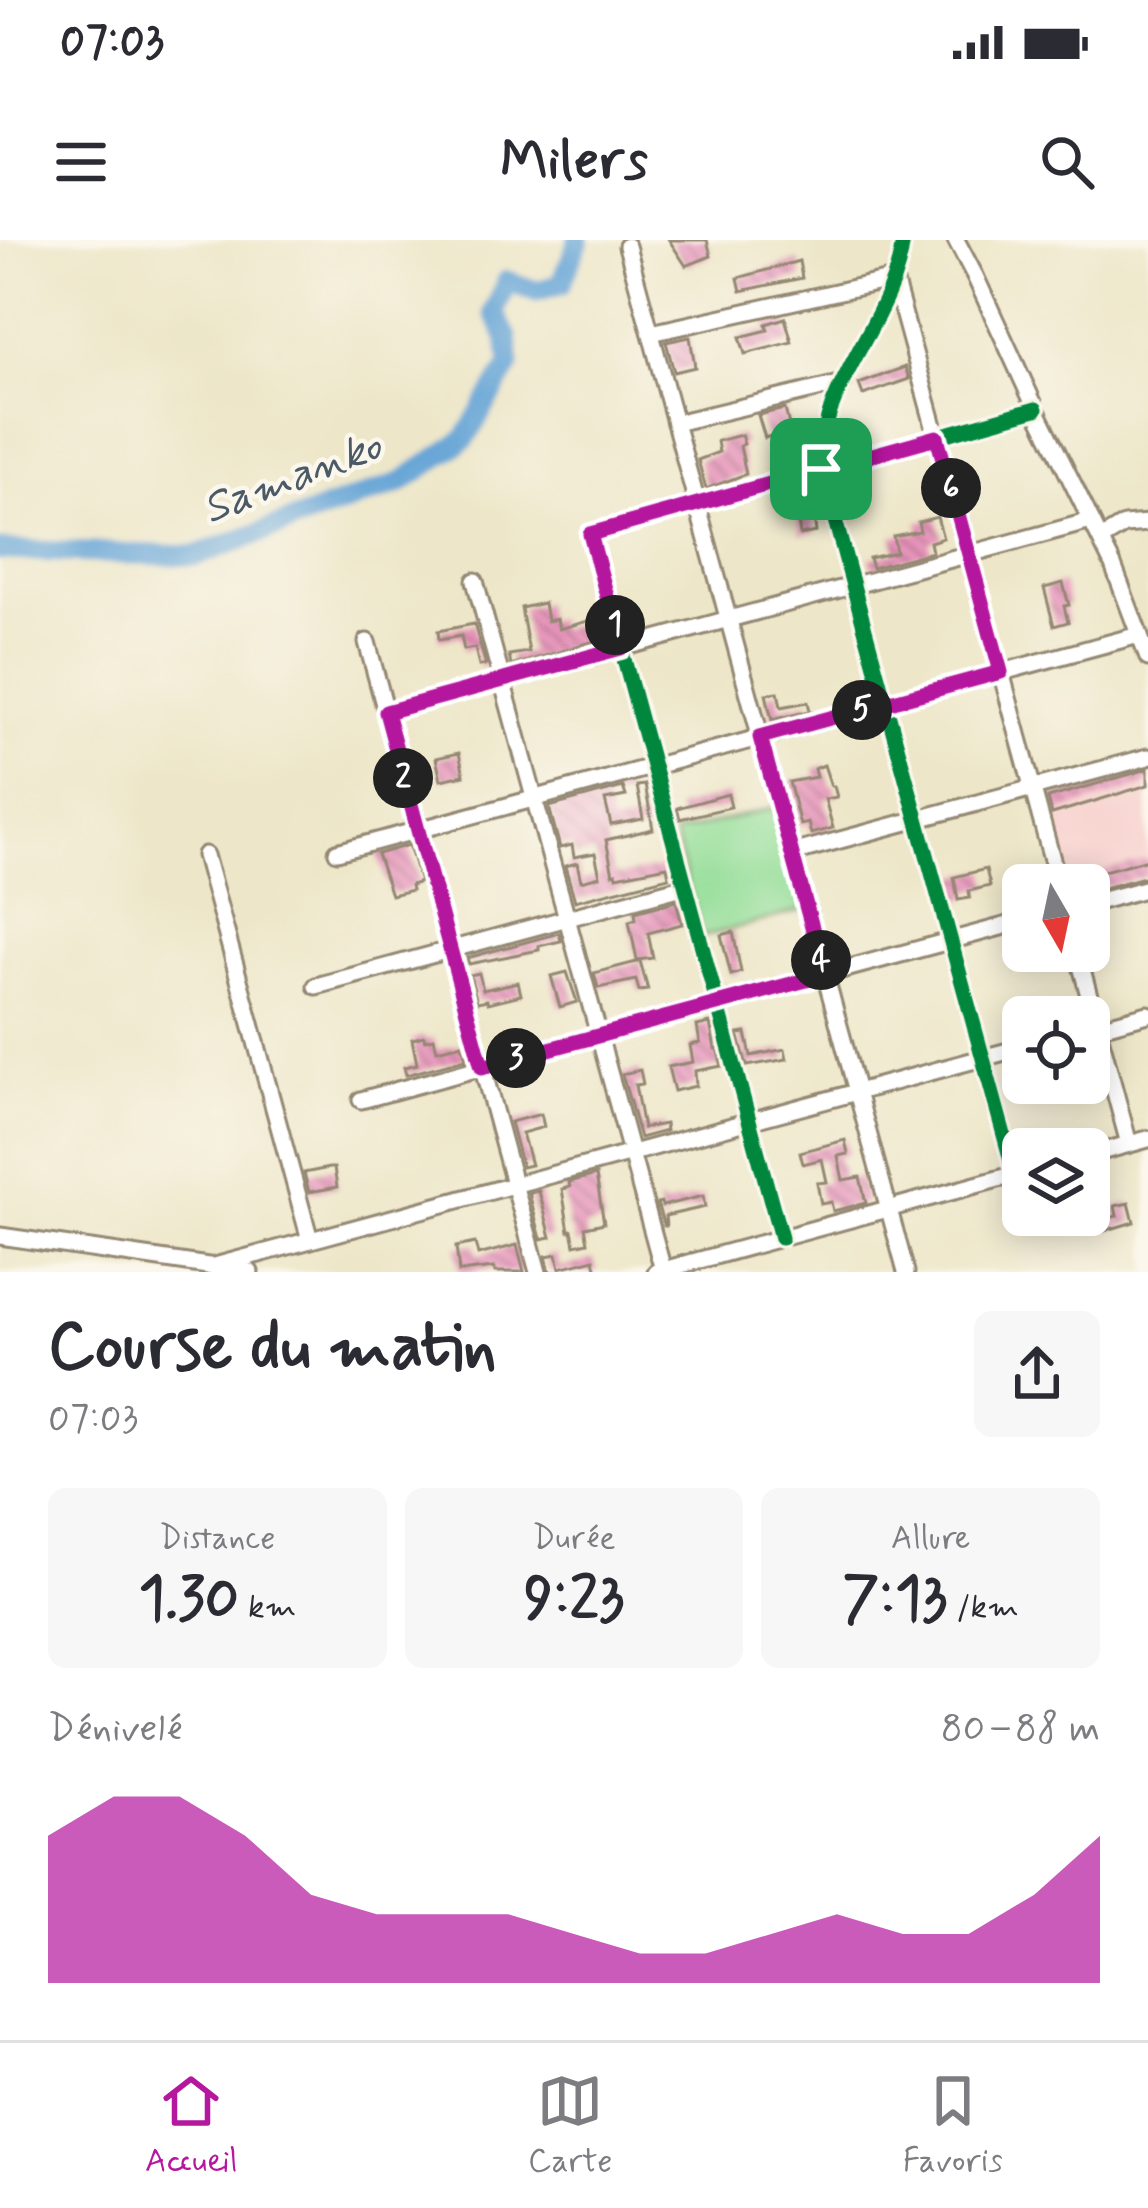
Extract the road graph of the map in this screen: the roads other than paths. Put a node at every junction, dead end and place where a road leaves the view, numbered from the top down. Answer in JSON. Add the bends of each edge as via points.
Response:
{"nodes":[{"id":1,"x":903,"y":240,"type":"edge"},
{"id":2,"x":956,"y":240,"type":"edge"},
{"id":3,"x":627,"y":246,"type":"dead end"},
{"id":4,"x":894,"y":279,"type":"junction"},
{"id":5,"x":651,"y":333,"type":"junction"},
{"id":6,"x":843,"y":382,"type":"junction"},
{"id":7,"x":1036,"y":410,"type":"junction"},
{"id":8,"x":675,"y":423,"type":"junction"},
{"id":9,"x":937,"y":437,"type":"junction"},
{"id":10,"x":821,"y":469,"type":"junction"},
{"id":11,"x":697,"y":504,"type":"junction"},
{"id":12,"x":1091,"y":521,"type":"junction"},
{"id":13,"x":1148,"y":523,"type":"edge"},
{"id":14,"x":1101,"y":539,"type":"junction"},
{"id":15,"x":969,"y":554,"type":"junction"},
{"id":16,"x":475,"y":581,"type":"dead end"},
{"id":17,"x":853,"y":585,"type":"junction"},
{"id":18,"x":728,"y":619,"type":"junction"},
{"id":19,"x":1139,"y":635,"type":"junction"},
{"id":20,"x":367,"y":642,"type":"dead end"},
{"id":21,"x":621,"y":648,"type":"junction"},
{"id":22,"x":1148,"y":658,"type":"edge"},
{"id":23,"x":1001,"y":672,"type":"junction"},
{"id":24,"x":502,"y":680,"type":"junction"},
{"id":25,"x":886,"y":704,"type":"junction"},
{"id":26,"x":386,"y":712,"type":"junction"},
{"id":27,"x":760,"y":737,"type":"junction"},
{"id":28,"x":1148,"y":757,"type":"edge"},
{"id":29,"x":653,"y":766,"type":"junction"},
{"id":30,"x":1032,"y":788,"type":"junction"},
{"id":31,"x":534,"y":798,"type":"junction"},
{"id":32,"x":917,"y":819,"type":"junction"},
{"id":33,"x":418,"y":830,"type":"junction"},
{"id":34,"x":337,"y":852,"type":"dead end"},
{"id":35,"x":792,"y":853,"type":"junction"},
{"id":36,"x":205,"y":855,"type":"dead end"},
{"id":37,"x":1053,"y":864,"type":"edge"},
{"id":38,"x":686,"y":886,"type":"junction"},
{"id":39,"x":1148,"y":888,"type":"edge"},
{"id":40,"x":1110,"y":898,"type":"edge"},
{"id":41,"x":567,"y":918,"type":"junction"},
{"id":42,"x":1002,"y":927,"type":"edge"},
{"id":43,"x":950,"y":941,"type":"junction"},
{"id":44,"x":450,"y":950,"type":"junction"},
{"id":45,"x":825,"y":975,"type":"junction"},
{"id":46,"x":316,"y":986,"type":"dead end"},
{"id":47,"x":718,"y":1004,"type":"junction"},
{"id":48,"x":1148,"y":1014,"type":"edge"},
{"id":49,"x":1110,"y":1024,"type":"edge"},
{"id":50,"x":599,"y":1036,"type":"junction"},
{"id":51,"x":1002,"y":1053,"type":"edge"},
{"id":52,"x":983,"y":1058,"type":"junction"},
{"id":53,"x":482,"y":1067,"type":"junction"},
{"id":54,"x":1110,"y":1069,"type":"edge"},
{"id":55,"x":857,"y":1092,"type":"junction"},
{"id":56,"x":361,"y":1100,"type":"dead end"},
{"id":57,"x":749,"y":1121,"type":"junction"},
{"id":58,"x":1005,"y":1128,"type":"edge"},
{"id":59,"x":1142,"y":1144,"type":"edge"},
{"id":60,"x":1110,"y":1151,"type":"edge"},
{"id":61,"x":631,"y":1154,"type":"junction"},
{"id":62,"x":1002,"y":1179,"type":"edge"},
{"id":63,"x":514,"y":1185,"type":"junction"},
{"id":64,"x":889,"y":1209,"type":"junction"},
{"id":65,"x":0,"y":1237,"type":"edge"},
{"id":66,"x":781,"y":1238,"type":"junction"},
{"id":67,"x":310,"y":1240,"type":"junction"},
{"id":68,"x":211,"y":1267,"type":"junction"},
{"id":69,"x":659,"y":1271,"type":"edge"},
{"id":70,"x":250,"y":1272,"type":"edge"},
{"id":71,"x":538,"y":1272,"type":"edge"},
{"id":72,"x":906,"y":1272,"type":"edge"}],
"edges":[{"from":1,"to":4,"type":"street"},
{"from":2,"to":7,"type":"street"},
{"from":3,"to":5,"type":"street"},
{"from":4,"to":5,"type":"street"},
{"from":4,"to":6,"type":"street"},
{"from":4,"to":9,"type":"street"},
{"from":5,"to":8,"type":"street"},
{"from":6,"to":8,"type":"street"},
{"from":6,"to":10,"type":"street"},
{"from":7,"to":9,"type":"street"},
{"from":7,"to":12,"type":"street"},
{"from":8,"to":11,"type":"street"},
{"from":9,"to":10,"type":"street"},
{"from":9,"to":15,"type":"street"},
{"from":10,"to":11,"type":"street"},
{"from":10,"to":17,"type":"street"},
{"from":11,"to":18,"type":"street"},
{"from":11,"to":21,"type":"street","via":[[590,534]]},
{"from":12,"to":14,"type":"street"},
{"from":12,"to":15,"type":"street"},
{"from":13,"to":14,"type":"street"},
{"from":14,"to":19,"type":"street"},
{"from":15,"to":17,"type":"street"},
{"from":15,"to":23,"type":"street"},
{"from":16,"to":24,"type":"street"},
{"from":17,"to":18,"type":"street"},
{"from":17,"to":25,"type":"street"},
{"from":18,"to":21,"type":"street"},
{"from":18,"to":27,"type":"street"},
{"from":19,"to":22,"type":"street"},
{"from":19,"to":23,"type":"street"},
{"from":20,"to":26,"type":"street"},
{"from":21,"to":24,"type":"street"},
{"from":21,"to":29,"type":"street"},
{"from":23,"to":25,"type":"street"},
{"from":23,"to":30,"type":"street"},
{"from":24,"to":26,"type":"street"},
{"from":24,"to":31,"type":"street"},
{"from":25,"to":27,"type":"street"},
{"from":25,"to":32,"type":"street"},
{"from":26,"to":33,"type":"street"},
{"from":27,"to":29,"type":"street"},
{"from":27,"to":35,"type":"street"},
{"from":28,"to":30,"type":"street"},
{"from":29,"to":31,"type":"street"},
{"from":29,"to":38,"type":"street"},
{"from":30,"to":32,"type":"street"},
{"from":30,"to":37,"type":"street"},
{"from":31,"to":33,"type":"street"},
{"from":31,"to":41,"type":"street"},
{"from":32,"to":35,"type":"street"},
{"from":32,"to":43,"type":"street"},
{"from":33,"to":34,"type":"street"},
{"from":33,"to":44,"type":"street"},
{"from":35,"to":45,"type":"street"},
{"from":36,"to":67,"type":"street"},
{"from":38,"to":41,"type":"street"},
{"from":38,"to":47,"type":"street"},
{"from":39,"to":40,"type":"street"},
{"from":41,"to":44,"type":"street"},
{"from":41,"to":50,"type":"street"},
{"from":42,"to":43,"type":"street"},
{"from":43,"to":45,"type":"street"},
{"from":43,"to":52,"type":"street"},
{"from":44,"to":46,"type":"street"},
{"from":44,"to":53,"type":"street"},
{"from":45,"to":47,"type":"street"},
{"from":45,"to":55,"type":"street"},
{"from":47,"to":50,"type":"street"},
{"from":47,"to":57,"type":"street"},
{"from":48,"to":49,"type":"street"},
{"from":50,"to":53,"type":"street"},
{"from":50,"to":61,"type":"street"},
{"from":51,"to":52,"type":"street"},
{"from":52,"to":55,"type":"street"},
{"from":52,"to":58,"type":"street"},
{"from":53,"to":56,"type":"street"},
{"from":53,"to":63,"type":"street"},
{"from":54,"to":59,"type":"street"},
{"from":55,"to":57,"type":"street"},
{"from":55,"to":64,"type":"street"},
{"from":57,"to":61,"type":"street"},
{"from":57,"to":66,"type":"street"},
{"from":59,"to":60,"type":"street"},
{"from":61,"to":63,"type":"street"},
{"from":61,"to":69,"type":"street"},
{"from":62,"to":64,"type":"street"},
{"from":63,"to":67,"type":"street"},
{"from":63,"to":71,"type":"street"},
{"from":64,"to":66,"type":"street"},
{"from":64,"to":72,"type":"street"},
{"from":65,"to":68,"type":"street"},
{"from":66,"to":69,"type":"street"},
{"from":67,"to":68,"type":"street"},
{"from":68,"to":70,"type":"street"}]}
